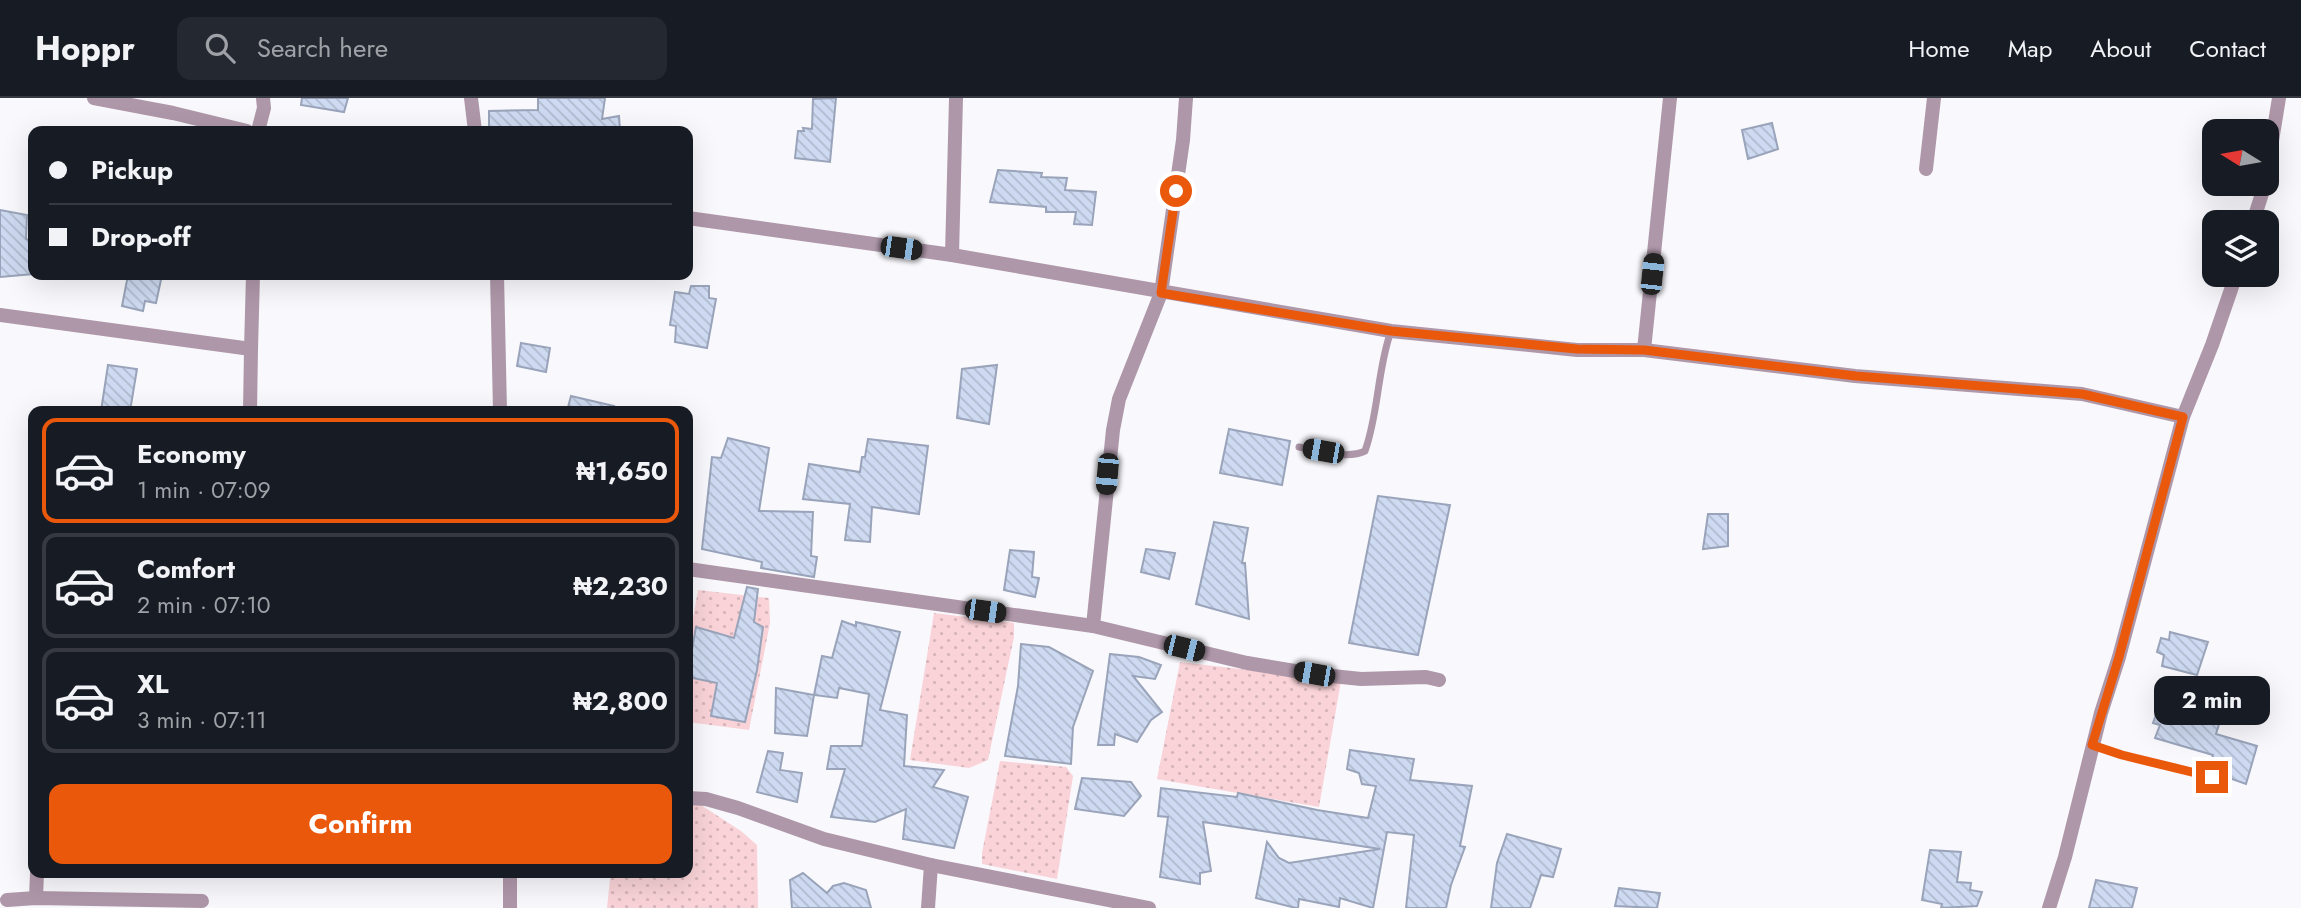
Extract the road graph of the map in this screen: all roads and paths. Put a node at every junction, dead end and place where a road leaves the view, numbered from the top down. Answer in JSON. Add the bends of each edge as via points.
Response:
{"nodes":[{"id":1,"x":94,"y":98,"type":"edge"},
{"id":2,"x":263,"y":98,"type":"edge"},
{"id":3,"x":471,"y":98,"type":"edge"},
{"id":4,"x":956,"y":98,"type":"edge"},
{"id":5,"x":1186,"y":98,"type":"edge"},
{"id":6,"x":1670,"y":98,"type":"edge"},
{"id":7,"x":1934,"y":98,"type":"edge"},
{"id":8,"x":2279,"y":98,"type":"edge"},
{"id":9,"x":2276,"y":119,"type":"edge"},
{"id":10,"x":226,"y":126,"type":"edge"},
{"id":11,"x":259,"y":126,"type":"edge"},
{"id":12,"x":474,"y":126,"type":"edge"},
{"id":13,"x":1926,"y":169,"type":"dead end"},
{"id":14,"x":693,"y":219,"type":"edge"},
{"id":15,"x":952,"y":255,"type":"junction"},
{"id":16,"x":253,"y":280,"type":"edge"},
{"id":17,"x":497,"y":280,"type":"edge"},
{"id":18,"x":2232,"y":287,"type":"edge"},
{"id":19,"x":1161,"y":293,"type":"junction"},
{"id":20,"x":0,"y":315,"type":"edge"},
{"id":21,"x":1391,"y":331,"type":"junction"},
{"id":22,"x":251,"y":349,"type":"junction"},
{"id":23,"x":1644,"y":350,"type":"junction"},
{"id":24,"x":250,"y":406,"type":"edge"},
{"id":25,"x":500,"y":406,"type":"edge"},
{"id":26,"x":2183,"y":417,"type":"junction"},
{"id":27,"x":1299,"y":447,"type":"dead end"},
{"id":28,"x":693,"y":570,"type":"edge"},
{"id":29,"x":1093,"y":626,"type":"junction"},
{"id":30,"x":1439,"y":680,"type":"dead end"},
{"id":31,"x":2092,"y":745,"type":"junction"},
{"id":32,"x":2212,"y":777,"type":"dead end"},
{"id":33,"x":693,"y":798,"type":"edge"},
{"id":34,"x":930,"y":865,"type":"junction"},
{"id":35,"x":37,"y":878,"type":"edge"},
{"id":36,"x":510,"y":878,"type":"edge"},
{"id":37,"x":36,"y":898,"type":"junction"},
{"id":38,"x":202,"y":901,"type":"dead end"},
{"id":39,"x":5,"y":903,"type":"edge"},
{"id":40,"x":510,"y":908,"type":"edge"},
{"id":41,"x":928,"y":908,"type":"edge"},
{"id":42,"x":1149,"y":908,"type":"edge"},
{"id":43,"x":2049,"y":908,"type":"edge"}],
"edges":[{"from":1,"to":10,"type":"street"},
{"from":2,"to":11,"type":"street"},
{"from":3,"to":12,"type":"street"},
{"from":4,"to":15,"type":"street"},
{"from":5,"to":19,"type":"street"},
{"from":6,"to":23,"type":"street"},
{"from":7,"to":13,"type":"street"},
{"from":8,"to":9,"type":"street"},
{"from":14,"to":15,"type":"street"},
{"from":15,"to":19,"type":"street"},
{"from":16,"to":22,"type":"street"},
{"from":17,"to":25,"type":"street"},
{"from":18,"to":26,"type":"street"},
{"from":19,"to":21,"type":"street"},
{"from":19,"to":29,"type":"street","via":[[1119,400]]},
{"from":20,"to":22,"type":"street"},
{"from":21,"to":23,"type":"street","via":[[1577,349]]},
{"from":21,"to":27,"type":"lane","via":[[1365,451],[1344,454]]},
{"from":22,"to":24,"type":"street"},
{"from":23,"to":26,"type":"street","via":[[1856,376],[2082,394]]},
{"from":26,"to":31,"type":"street"},
{"from":28,"to":29,"type":"street"},
{"from":29,"to":30,"type":"street","via":[[1314,674]]},
{"from":31,"to":32,"type":"lane"},
{"from":31,"to":43,"type":"street"},
{"from":33,"to":34,"type":"street","via":[[727,805],[824,839]]},
{"from":34,"to":41,"type":"street"},
{"from":34,"to":42,"type":"street"},
{"from":35,"to":37,"type":"street"},
{"from":36,"to":40,"type":"street"},
{"from":37,"to":38,"type":"street"},
{"from":37,"to":39,"type":"street"}]}
